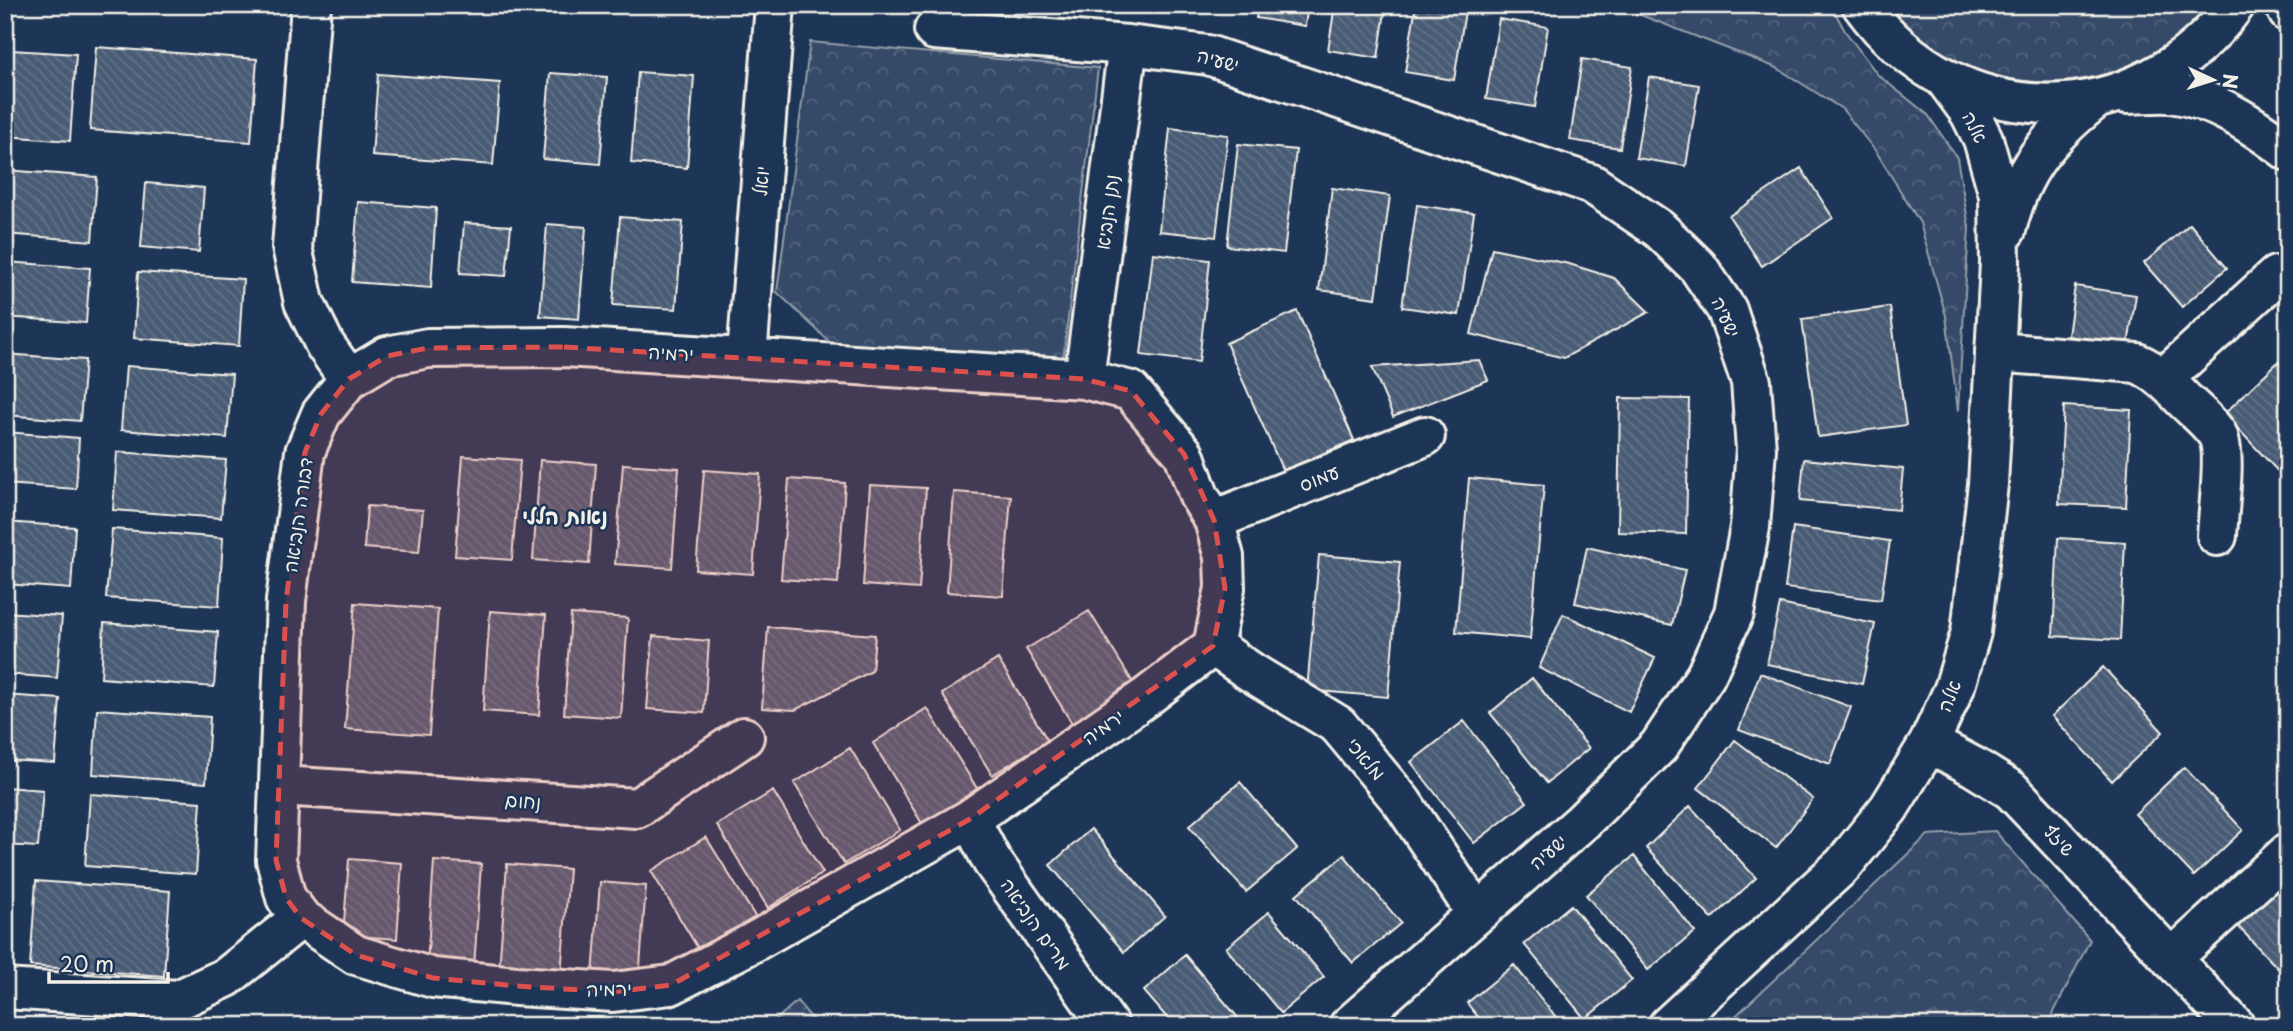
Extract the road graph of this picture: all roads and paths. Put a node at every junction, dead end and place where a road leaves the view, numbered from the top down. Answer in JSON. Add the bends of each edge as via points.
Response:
{"nodes":[{"id":1,"x":311,"y":5,"type":"edge"},
{"id":2,"x":775,"y":5,"type":"edge"},
{"id":3,"x":1862,"y":5,"type":"edge"},
{"id":4,"x":2235,"y":5,"type":"edge"},
{"id":5,"x":2285,"y":5,"type":"edge"},
{"id":6,"x":2288,"y":12,"type":"edge"},
{"id":7,"x":934,"y":30,"type":"dead end"},
{"id":8,"x":1128,"y":45,"type":"junction"},
{"id":9,"x":1945,"y":79,"type":"junction"},
{"id":10,"x":2106,"y":97,"type":"junction"},
{"id":11,"x":2288,"y":151,"type":"edge"},
{"id":12,"x":2000,"y":263,"type":"junction"},
{"id":13,"x":2276,"y":276,"type":"dead end"},
{"id":14,"x":1995,"y":352,"type":"junction"},
{"id":15,"x":747,"y":357,"type":"junction"},
{"id":16,"x":349,"y":379,"type":"junction"},
{"id":17,"x":1084,"y":379,"type":"junction"},
{"id":18,"x":2163,"y":379,"type":"junction"},
{"id":19,"x":1425,"y":436,"type":"dead end"},
{"id":20,"x":1214,"y":520,"type":"junction"},
{"id":21,"x":2217,"y":536,"type":"dead end"},
{"id":22,"x":1213,"y":646,"type":"junction"},
{"id":23,"x":744,"y":737,"type":"dead end"},
{"id":24,"x":1929,"y":743,"type":"junction"},
{"id":25,"x":280,"y":786,"type":"junction"},
{"id":26,"x":970,"y":819,"type":"junction"},
{"id":27,"x":2288,"y":853,"type":"edge"},
{"id":28,"x":1477,"y":914,"type":"junction"},
{"id":29,"x":300,"y":919,"type":"junction"},
{"id":30,"x":2171,"y":959,"type":"junction"},
{"id":31,"x":5,"y":989,"type":"edge"},
{"id":32,"x":1109,"y":1026,"type":"edge"},
{"id":33,"x":1349,"y":1026,"type":"edge"},
{"id":34,"x":1668,"y":1026,"type":"edge"},
{"id":35,"x":2235,"y":1026,"type":"edge"}],
"edges":[{"from":1,"to":16,"type":"street","via":[[292,247],[304,302],[325,345]]},
{"from":2,"to":15,"type":"street","name":"יואל"},
{"from":3,"to":9,"type":"street","via":[[1887,36]]},
{"from":4,"to":10,"type":"street","via":[[2209,37],[2165,72]]},
{"from":5,"to":6,"type":"street"},
{"from":7,"to":8,"type":"street","name":"ישעיה"},
{"from":8,"to":17,"type":"street","name":"נתן הנביא"},
{"from":8,"to":28,"type":"street","name":"ישעיה","via":[[1208,55],[1592,184],[1659,229],[1698,267],[1727,310],[1751,382],[1756,449],[1750,527],[1734,613],[1706,675],[1659,746],[1582,822]]},
{"from":9,"to":10,"type":"street","via":[[1972,91],[2020,102],[2058,104]]},
{"from":9,"to":12,"type":"street","name":"אלה","via":[[1970,113],[1993,168],[1999,195]]},
{"from":10,"to":11,"type":"street","via":[[2171,93],[2218,106]]},
{"from":10,"to":12,"type":"street","name":"אלה","via":[[2056,133],[2035,157],[2012,205]]},
{"from":12,"to":14,"type":"street","name":"אלה"},
{"from":13,"to":18,"type":"street"},
{"from":14,"to":18,"type":"street","via":[[2137,363]]},
{"from":14,"to":24,"type":"street","name":"אלה","via":[[1988,484],[1971,632],[1954,689]]},
{"from":15,"to":16,"type":"street","name":"ירמיה","via":[[564,347],[428,348],[387,356]]},
{"from":15,"to":17,"type":"street","name":"ירמיה"},
{"from":16,"to":25,"type":"street","name":"דבורה הנביאה","via":[[321,414],[305,452],[286,601]]},
{"from":17,"to":20,"type":"street","name":"ירמיה","via":[[1131,391],[1184,454],[1199,496]]},
{"from":18,"to":21,"type":"street","via":[[2212,427],[2220,441]]},
{"from":19,"to":20,"type":"street","name":"עמוס"},
{"from":20,"to":22,"type":"street","name":"ירמיה","via":[[1224,557],[1225,589]]},
{"from":22,"to":26,"type":"street","name":"ירמיה"},
{"from":22,"to":28,"type":"street","name":"מלאכי","via":[[1338,725],[1402,802]]},
{"from":23,"to":25,"type":"street","name":"נחום","via":[[637,808]]},
{"from":24,"to":30,"type":"street","name":"שיזף","via":[[2011,790]]},
{"from":24,"to":34,"type":"street","name":"אלה","via":[[1889,808],[1843,865]]},
{"from":25,"to":29,"type":"street","name":"דבורה הנביאה","via":[[276,860],[286,898]]},
{"from":26,"to":29,"type":"street","name":"ירמיה","via":[[671,985],[613,992],[433,978],[356,955]]},
{"from":26,"to":32,"type":"street","name":"מרים הנביאה","via":[[992,861]]},
{"from":27,"to":30,"type":"street"},
{"from":28,"to":33,"type":"street","name":"ישעיה"},
{"from":29,"to":31,"type":"street","via":[[227,977],[178,1000]]},
{"from":30,"to":35,"type":"street","name":"שיזף"}]}
